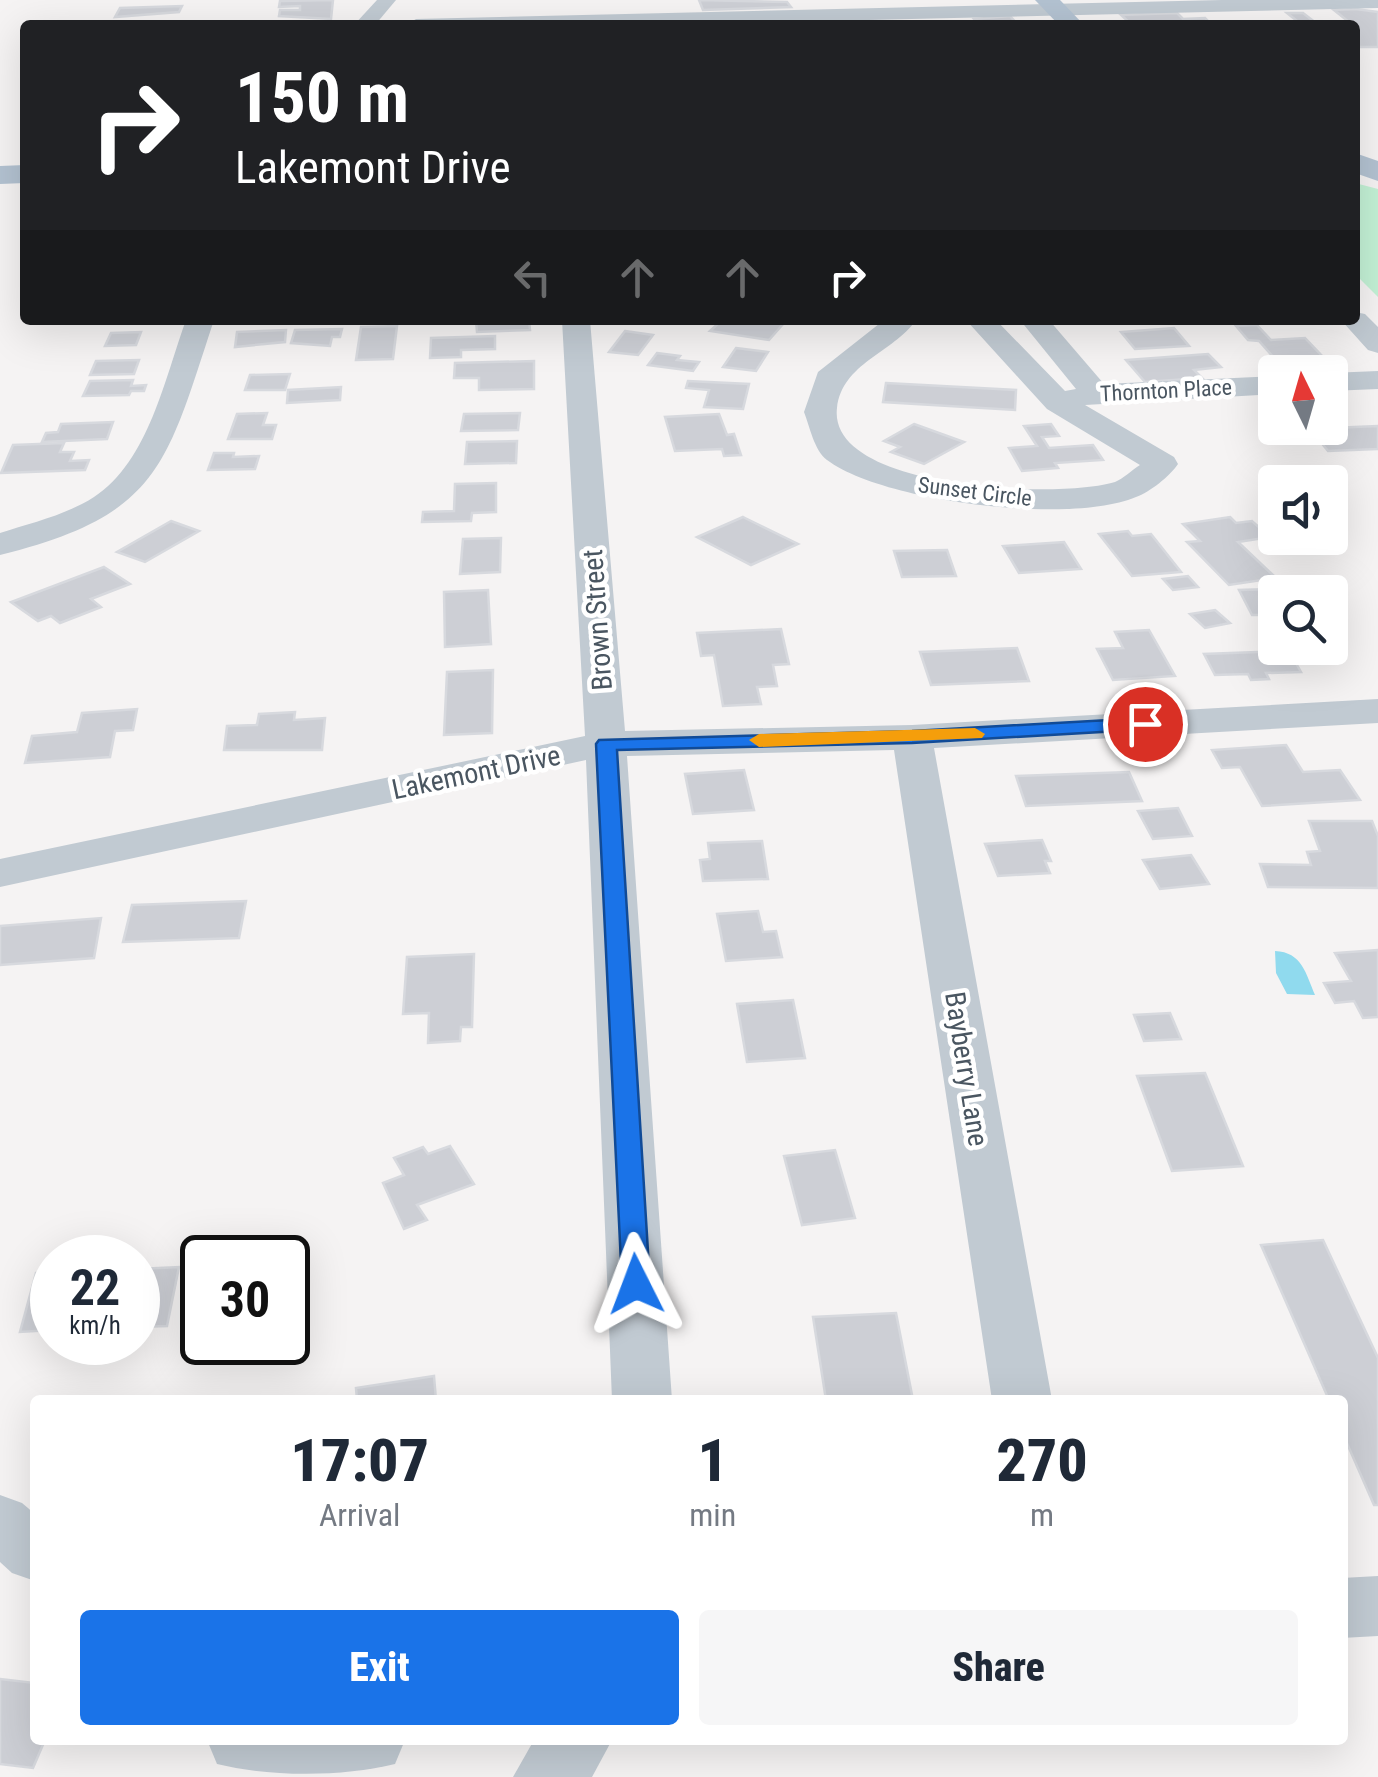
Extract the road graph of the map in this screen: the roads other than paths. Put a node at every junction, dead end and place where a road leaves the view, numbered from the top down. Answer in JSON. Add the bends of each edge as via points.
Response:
{"nodes":[{"id":1,"x":387,"y":0,"type":"edge"},
{"id":2,"x":1378,"y":2,"type":"edge"},
{"id":3,"x":1059,"y":12,"type":"edge"},
{"id":4,"x":369,"y":20,"type":"edge"},
{"id":5,"x":730,"y":20,"type":"edge"},
{"id":6,"x":1360,"y":146,"type":"edge"},
{"id":7,"x":1378,"y":172,"type":"edge"},
{"id":8,"x":198,"y":325,"type":"edge"},
{"id":9,"x":576,"y":325,"type":"edge"},
{"id":10,"x":896,"y":325,"type":"edge"},
{"id":11,"x":985,"y":325,"type":"edge"},
{"id":12,"x":1038,"y":325,"type":"edge"},
{"id":13,"x":1359,"y":325,"type":"edge"},
{"id":14,"x":1378,"y":344,"type":"edge"},
{"id":15,"x":1378,"y":380,"type":"edge"},
{"id":16,"x":1348,"y":381,"type":"edge"},
{"id":17,"x":1258,"y":386,"type":"edge"},
{"id":18,"x":1096,"y":393,"type":"junction"},
{"id":19,"x":1058,"y":402,"type":"junction"},
{"id":20,"x":0,"y":545,"type":"edge"},
{"id":21,"x":1378,"y":711,"type":"edge"},
{"id":22,"x":912,"y":737,"type":"junction"},
{"id":23,"x":606,"y":744,"type":"junction"},
{"id":24,"x":0,"y":873,"type":"edge"},
{"id":25,"x":642,"y":1395,"type":"edge"},
{"id":26,"x":1021,"y":1395,"type":"edge"},
{"id":27,"x":0,"y":1523,"type":"edge"},
{"id":28,"x":30,"y":1549,"type":"edge"},
{"id":29,"x":1378,"y":1606,"type":"edge"},
{"id":30,"x":1348,"y":1608,"type":"edge"},
{"id":31,"x":267,"y":1745,"type":"edge"},
{"id":32,"x":315,"y":1745,"type":"edge"},
{"id":33,"x":572,"y":1745,"type":"edge"},
{"id":34,"x":549,"y":1777,"type":"edge"}],
"edges":[{"from":1,"to":4,"type":"street"},
{"from":2,"to":3,"type":"street"},
{"from":3,"to":5,"type":"street"},
{"from":6,"to":7,"type":"main road"},
{"from":8,"to":20,"type":"street","via":[[160,428],[130,482],[110,502]]},
{"from":9,"to":23,"type":"street","name":"Brown Street"},
{"from":10,"to":19,"type":"street","name":"Sunset Circle","via":[[829,378],[820,412],[835,450],[874,475],[1022,500],[1126,490],[1162,464]]},
{"from":11,"to":19,"type":"street"},
{"from":12,"to":18,"type":"street"},
{"from":13,"to":14,"type":"street"},
{"from":15,"to":16,"type":"street"},
{"from":17,"to":18,"type":"street","name":"Thornton Place"},
{"from":18,"to":19,"type":"street","name":"Thornton Place"},
{"from":21,"to":22,"type":"street","name":"Lakemont Drive"},
{"from":22,"to":23,"type":"street","name":"Lakemont Drive"},
{"from":22,"to":26,"type":"street","name":"Bayberry Lane"},
{"from":23,"to":24,"type":"street","name":"Lakemont Drive"},
{"from":23,"to":25,"type":"street","name":"Brown Street"},
{"from":27,"to":28,"type":"street"},
{"from":29,"to":30,"type":"street"},
{"from":31,"to":32,"type":"street"},
{"from":33,"to":34,"type":"street"}]}
